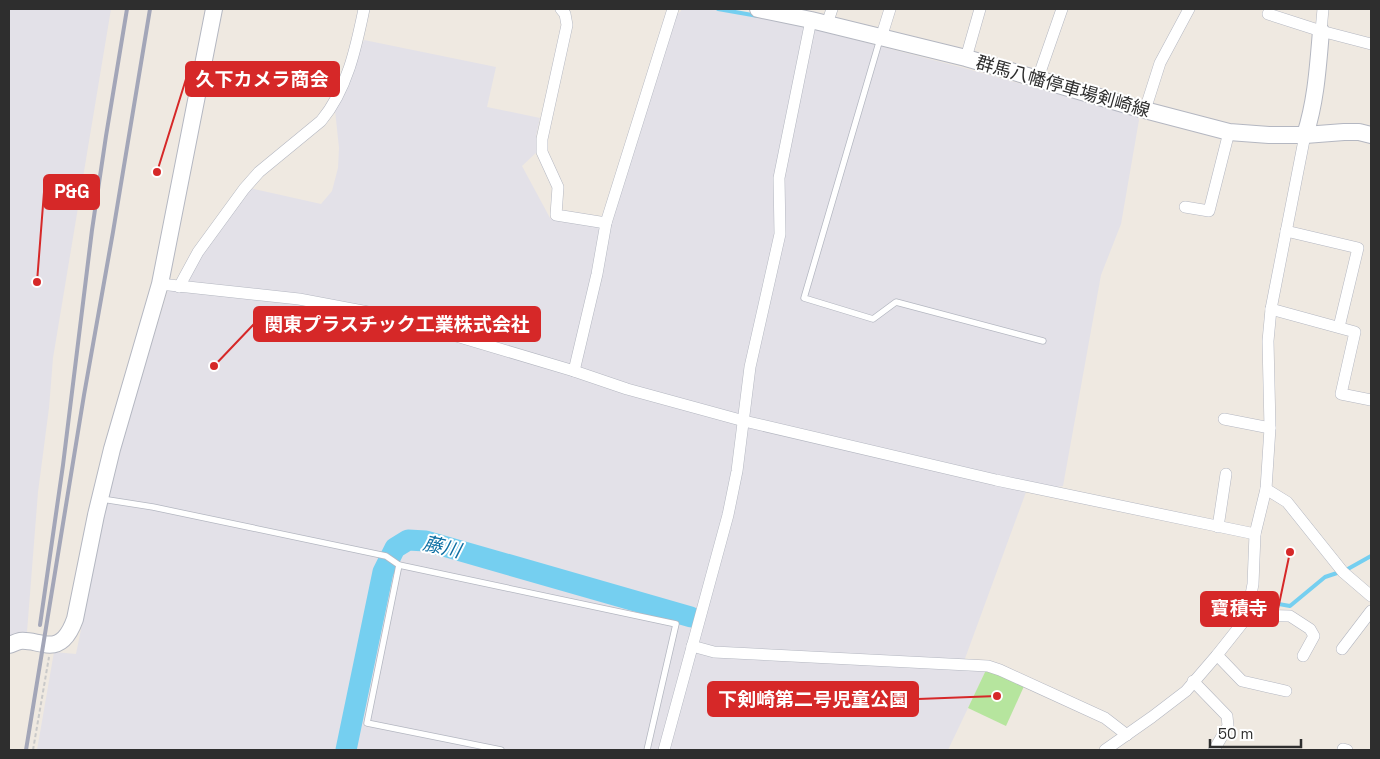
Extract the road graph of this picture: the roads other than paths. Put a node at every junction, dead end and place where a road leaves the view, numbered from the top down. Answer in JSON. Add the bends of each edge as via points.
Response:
{"nodes":[{"id":1,"x":214,"y":9,"type":"edge"},
{"id":2,"x":364,"y":9,"type":"edge"},
{"id":3,"x":561,"y":9,"type":"edge"},
{"id":4,"x":673,"y":9,"type":"edge"},
{"id":5,"x":759,"y":9,"type":"edge"},
{"id":6,"x":890,"y":9,"type":"edge"},
{"id":7,"x":980,"y":9,"type":"edge"},
{"id":8,"x":1062,"y":9,"type":"edge"},
{"id":9,"x":1189,"y":9,"type":"edge"},
{"id":10,"x":1323,"y":9,"type":"edge"},
{"id":11,"x":1268,"y":14,"type":"dead end"},
{"id":12,"x":830,"y":16,"type":"edge"},
{"id":13,"x":811,"y":20,"type":"junction"},
{"id":14,"x":1321,"y":31,"type":"junction"},
{"id":15,"x":881,"y":38,"type":"junction"},
{"id":16,"x":1371,"y":44,"type":"edge"},
{"id":17,"x":966,"y":58,"type":"junction"},
{"id":18,"x":1038,"y":78,"type":"junction"},
{"id":19,"x":1145,"y":110,"type":"junction"},
{"id":20,"x":1229,"y":132,"type":"junction"},
{"id":21,"x":1305,"y":135,"type":"junction"},
{"id":22,"x":1371,"y":135,"type":"edge"},
{"id":23,"x":1186,"y":207,"type":"dead end"},
{"id":24,"x":606,"y":223,"type":"junction"},
{"id":25,"x":1286,"y":231,"type":"junction"},
{"id":26,"x":160,"y":284,"type":"junction"},
{"id":27,"x":178,"y":287,"type":"junction"},
{"id":28,"x":1271,"y":309,"type":"junction"},
{"id":29,"x":1339,"y":327,"type":"junction"},
{"id":30,"x":1043,"y":341,"type":"dead end"},
{"id":31,"x":574,"y":371,"type":"junction"},
{"id":32,"x":1371,"y":400,"type":"edge"},
{"id":33,"x":1224,"y":418,"type":"dead end"},
{"id":34,"x":744,"y":421,"type":"junction"},
{"id":35,"x":1270,"y":428,"type":"junction"},
{"id":36,"x":1226,"y":474,"type":"dead end"},
{"id":37,"x":1266,"y":489,"type":"junction"},
{"id":38,"x":100,"y":498,"type":"junction"},
{"id":39,"x":1218,"y":527,"type":"junction"},
{"id":40,"x":1255,"y":534,"type":"junction"},
{"id":41,"x":399,"y":565,"type":"junction"},
{"id":42,"x":1371,"y":596,"type":"edge"},
{"id":43,"x":1371,"y":611,"type":"edge"},
{"id":44,"x":1246,"y":615,"type":"junction"},
{"id":45,"x":9,"y":646,"type":"edge"},
{"id":46,"x":692,"y":646,"type":"junction"},
{"id":47,"x":1342,"y":649,"type":"dead end"},
{"id":48,"x":1217,"y":655,"type":"junction"},
{"id":49,"x":1302,"y":656,"type":"dead end"},
{"id":50,"x":1193,"y":681,"type":"junction"},
{"id":51,"x":1286,"y":692,"type":"dead end"},
{"id":52,"x":1127,"y":735,"type":"junction"},
{"id":53,"x":501,"y":750,"type":"edge"},
{"id":54,"x":647,"y":750,"type":"edge"},
{"id":55,"x":664,"y":750,"type":"edge"},
{"id":56,"x":1105,"y":750,"type":"edge"},
{"id":57,"x":1214,"y":750,"type":"edge"}],
"edges":[{"from":1,"to":26,"type":"street"},
{"from":2,"to":27,"type":"street","via":[[354,55],[330,111],[259,172],[244,189],[198,252]]},
{"from":3,"to":24,"type":"street","via":[[567,26],[542,139],[542,152],[558,187],[556,215]]},
{"from":4,"to":24,"type":"street"},
{"from":5,"to":13,"type":"street","name":"群馬八幡停車場剣崎線"},
{"from":6,"to":15,"type":"street"},
{"from":7,"to":17,"type":"street"},
{"from":8,"to":18,"type":"street"},
{"from":9,"to":19,"type":"street","via":[[1160,63]]},
{"from":10,"to":14,"type":"street"},
{"from":11,"to":14,"type":"street"},
{"from":12,"to":13,"type":"street","name":"群馬八幡停車場剣崎線"},
{"from":12,"to":15,"type":"street","name":"群馬八幡停車場剣崎線"},
{"from":13,"to":34,"type":"street","via":[[779,178],[780,234],[750,367]]},
{"from":14,"to":16,"type":"street"},
{"from":14,"to":21,"type":"street","via":[[1316,86]]},
{"from":15,"to":17,"type":"street","name":"群馬八幡停車場剣崎線"},
{"from":15,"to":30,"type":"lane","via":[[804,298],[872,319],[896,302]]},
{"from":17,"to":18,"type":"street","name":"群馬八幡停車場剣崎線"},
{"from":18,"to":19,"type":"street","name":"群馬八幡停車場剣崎線"},
{"from":19,"to":20,"type":"street","name":"群馬八幡停車場剣崎線"},
{"from":20,"to":21,"type":"street","name":"群馬八幡停車場剣崎線"},
{"from":20,"to":23,"type":"street","via":[[1209,211]]},
{"from":21,"to":22,"type":"street","name":"群馬八幡停車場剣崎線","via":[[1344,132]]},
{"from":21,"to":25,"type":"street"},
{"from":24,"to":31,"type":"street"},
{"from":25,"to":28,"type":"street"},
{"from":25,"to":29,"type":"street","via":[[1358,248]]},
{"from":26,"to":27,"type":"street"},
{"from":26,"to":38,"type":"street"},
{"from":27,"to":31,"type":"street","via":[[299,299],[389,316]]},
{"from":28,"to":29,"type":"street"},
{"from":28,"to":35,"type":"street","via":[[1268,340]]},
{"from":29,"to":32,"type":"street","via":[[1355,332],[1341,394]]},
{"from":31,"to":34,"type":"street"},
{"from":33,"to":35,"type":"street"},
{"from":34,"to":39,"type":"street","via":[[996,480]]},
{"from":34,"to":46,"type":"street","via":[[728,515]]},
{"from":35,"to":37,"type":"street"},
{"from":36,"to":39,"type":"street"},
{"from":37,"to":40,"type":"street"},
{"from":37,"to":42,"type":"street","via":[[1288,502],[1342,572]]},
{"from":38,"to":41,"type":"lane","via":[[386,556]]},
{"from":38,"to":45,"type":"street","via":[[70,632],[51,645],[20,641]]},
{"from":39,"to":40,"type":"street"},
{"from":40,"to":44,"type":"street","via":[[1253,584]]},
{"from":41,"to":53,"type":"lane","via":[[367,724]]},
{"from":41,"to":54,"type":"lane","via":[[676,624]]},
{"from":43,"to":47,"type":"street"},
{"from":44,"to":48,"type":"street"},
{"from":44,"to":49,"type":"street","via":[[1290,616],[1310,629],[1314,636]]},
{"from":46,"to":52,"type":"street","via":[[714,652],[988,666],[1105,718]]},
{"from":46,"to":55,"type":"street"},
{"from":48,"to":50,"type":"street"},
{"from":48,"to":51,"type":"street","via":[[1242,681]]},
{"from":50,"to":52,"type":"street","via":[[1166,707]]},
{"from":50,"to":57,"type":"street","via":[[1227,716],[1228,726]]},
{"from":52,"to":56,"type":"street"}]}
